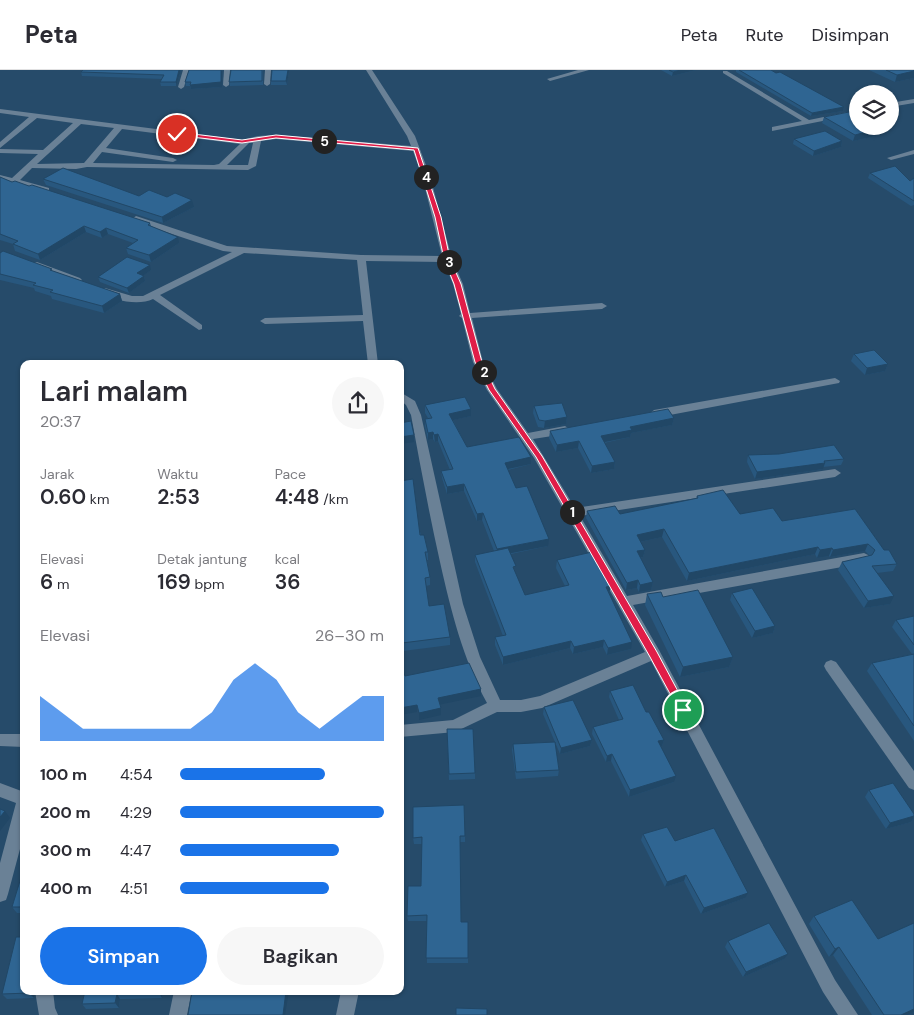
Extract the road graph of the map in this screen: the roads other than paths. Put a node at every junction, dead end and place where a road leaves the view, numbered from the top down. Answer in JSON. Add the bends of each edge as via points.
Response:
{"nodes":[{"id":1,"x":186,"y":70,"type":"edge"},
{"id":2,"x":227,"y":70,"type":"edge"},
{"id":3,"x":268,"y":70,"type":"edge"},
{"id":4,"x":369,"y":70,"type":"edge"},
{"id":5,"x":586,"y":70,"type":"edge"},
{"id":6,"x":725,"y":72,"type":"dead end"},
{"id":7,"x":550,"y":79,"type":"dead end"},
{"id":8,"x":267,"y":84,"type":"dead end"},
{"id":9,"x":226,"y":85,"type":"dead end"},
{"id":10,"x":181,"y":87,"type":"dead end"},
{"id":11,"x":914,"y":101,"type":"edge"},
{"id":12,"x":899,"y":104,"type":"edge"},
{"id":13,"x":0,"y":111,"type":"edge"},
{"id":14,"x":849,"y":114,"type":"edge"},
{"id":15,"x":35,"y":116,"type":"junction"},
{"id":16,"x":79,"y":121,"type":"junction"},
{"id":17,"x":808,"y":122,"type":"junction"},
{"id":18,"x":120,"y":126,"type":"junction"},
{"id":19,"x":775,"y":129,"type":"dead end"},
{"id":20,"x":258,"y":138,"type":"junction"},
{"id":21,"x":246,"y":141,"type":"junction"},
{"id":22,"x":0,"y":146,"type":"edge"},
{"id":23,"x":100,"y":149,"type":"junction"},
{"id":24,"x":416,"y":149,"type":"junction"},
{"id":25,"x":0,"y":151,"type":"edge"},
{"id":26,"x":46,"y":152,"type":"junction"},
{"id":27,"x":914,"y":152,"type":"edge"},
{"id":28,"x":892,"y":158,"type":"dead end"},
{"id":29,"x":86,"y":165,"type":"junction"},
{"id":30,"x":32,"y":166,"type":"junction"},
{"id":31,"x":222,"y":167,"type":"junction"},
{"id":32,"x":0,"y":177,"type":"edge"},
{"id":33,"x":15,"y":180,"type":"junction"},
{"id":34,"x":52,"y":192,"type":"edge"},
{"id":35,"x":126,"y":216,"type":"edge"},
{"id":36,"x":241,"y":251,"type":"junction"},
{"id":37,"x":361,"y":258,"type":"junction"},
{"id":38,"x":447,"y":259,"type":"junction"},
{"id":39,"x":30,"y":262,"type":"edge"},
{"id":40,"x":153,"y":294,"type":"junction"},
{"id":41,"x":602,"y":306,"type":"dead end"},
{"id":42,"x":464,"y":316,"type":"junction"},
{"id":43,"x":370,"y":318,"type":"junction"},
{"id":44,"x":265,"y":321,"type":"dead end"},
{"id":45,"x":199,"y":328,"type":"dead end"},
{"id":46,"x":374,"y":360,"type":"edge"},
{"id":47,"x":835,"y":381,"type":"dead end"},
{"id":48,"x":404,"y":398,"type":"edge"},
{"id":49,"x":642,"y":416,"type":"edge"},
{"id":50,"x":574,"y":428,"type":"edge"},
{"id":51,"x":526,"y":437,"type":"junction"},
{"id":52,"x":835,"y":473,"type":"dead end"},
{"id":53,"x":572,"y":513,"type":"junction"},
{"id":54,"x":864,"y":558,"type":"edge"},
{"id":55,"x":623,"y":602,"type":"junction"},
{"id":56,"x":654,"y":654,"type":"junction"},
{"id":57,"x":831,"y":666,"type":"dead end"},
{"id":58,"x":496,"y":706,"type":"junction"},
{"id":59,"x":404,"y":731,"type":"edge"},
{"id":60,"x":0,"y":740,"type":"edge"},
{"id":61,"x":20,"y":742,"type":"edge"},
{"id":62,"x":914,"y":783,"type":"edge"},
{"id":63,"x":0,"y":790,"type":"edge"},
{"id":64,"x":20,"y":798,"type":"edge"},
{"id":65,"x":20,"y":818,"type":"edge"},
{"id":66,"x":0,"y":894,"type":"edge"},
{"id":67,"x":44,"y":995,"type":"edge"},
{"id":68,"x":182,"y":995,"type":"edge"},
{"id":69,"x":349,"y":995,"type":"edge"},
{"id":70,"x":49,"y":1015,"type":"edge"},
{"id":71,"x":178,"y":1015,"type":"edge"},
{"id":72,"x":345,"y":1015,"type":"edge"},
{"id":73,"x":849,"y":1015,"type":"edge"}],
"edges":[{"from":1,"to":10,"type":"street"},
{"from":2,"to":9,"type":"street"},
{"from":3,"to":8,"type":"street"},
{"from":4,"to":24,"type":"street"},
{"from":5,"to":7,"type":"street"},
{"from":6,"to":17,"type":"street"},
{"from":11,"to":12,"type":"street"},
{"from":13,"to":15,"type":"street"},
{"from":14,"to":17,"type":"street"},
{"from":15,"to":16,"type":"street"},
{"from":15,"to":22,"type":"street"},
{"from":16,"to":18,"type":"street"},
{"from":16,"to":26,"type":"street"},
{"from":17,"to":19,"type":"street"},
{"from":18,"to":21,"type":"street"},
{"from":18,"to":23,"type":"street"},
{"from":20,"to":21,"type":"street"},
{"from":20,"to":24,"type":"street","via":[[283,137]]},
{"from":20,"to":31,"type":"street","via":[[252,166]]},
{"from":21,"to":31,"type":"street"},
{"from":23,"to":29,"type":"street"},
{"from":23,"to":31,"type":"street"},
{"from":24,"to":38,"type":"street","via":[[438,217]]},
{"from":25,"to":26,"type":"street"},
{"from":26,"to":30,"type":"street"},
{"from":27,"to":28,"type":"street"},
{"from":29,"to":30,"type":"street"},
{"from":29,"to":31,"type":"street"},
{"from":30,"to":33,"type":"street"},
{"from":32,"to":33,"type":"street"},
{"from":33,"to":34,"type":"street"},
{"from":35,"to":36,"type":"street"},
{"from":36,"to":37,"type":"street"},
{"from":36,"to":40,"type":"street"},
{"from":37,"to":38,"type":"street"},
{"from":37,"to":43,"type":"street"},
{"from":38,"to":42,"type":"street","via":[[458,284]]},
{"from":39,"to":40,"type":"street","via":[[131,300]]},
{"from":40,"to":45,"type":"street"},
{"from":41,"to":42,"type":"street"},
{"from":42,"to":51,"type":"street","via":[[478,362],[492,390]]},
{"from":43,"to":44,"type":"street"},
{"from":43,"to":46,"type":"street"},
{"from":47,"to":49,"type":"street"},
{"from":48,"to":58,"type":"street","via":[[416,415],[460,618],[484,686]]},
{"from":50,"to":51,"type":"street"},
{"from":51,"to":53,"type":"street"},
{"from":52,"to":53,"type":"street"},
{"from":53,"to":55,"type":"street"},
{"from":54,"to":55,"type":"street"},
{"from":55,"to":56,"type":"street"},
{"from":56,"to":58,"type":"street","via":[[542,702]]},
{"from":56,"to":73,"type":"street","via":[[829,986]]},
{"from":57,"to":62,"type":"street"},
{"from":58,"to":59,"type":"street","via":[[455,726]]},
{"from":60,"to":61,"type":"street"},
{"from":63,"to":64,"type":"street"},
{"from":65,"to":66,"type":"street"},
{"from":67,"to":70,"type":"street"},
{"from":68,"to":71,"type":"street"},
{"from":69,"to":72,"type":"street"}]}
